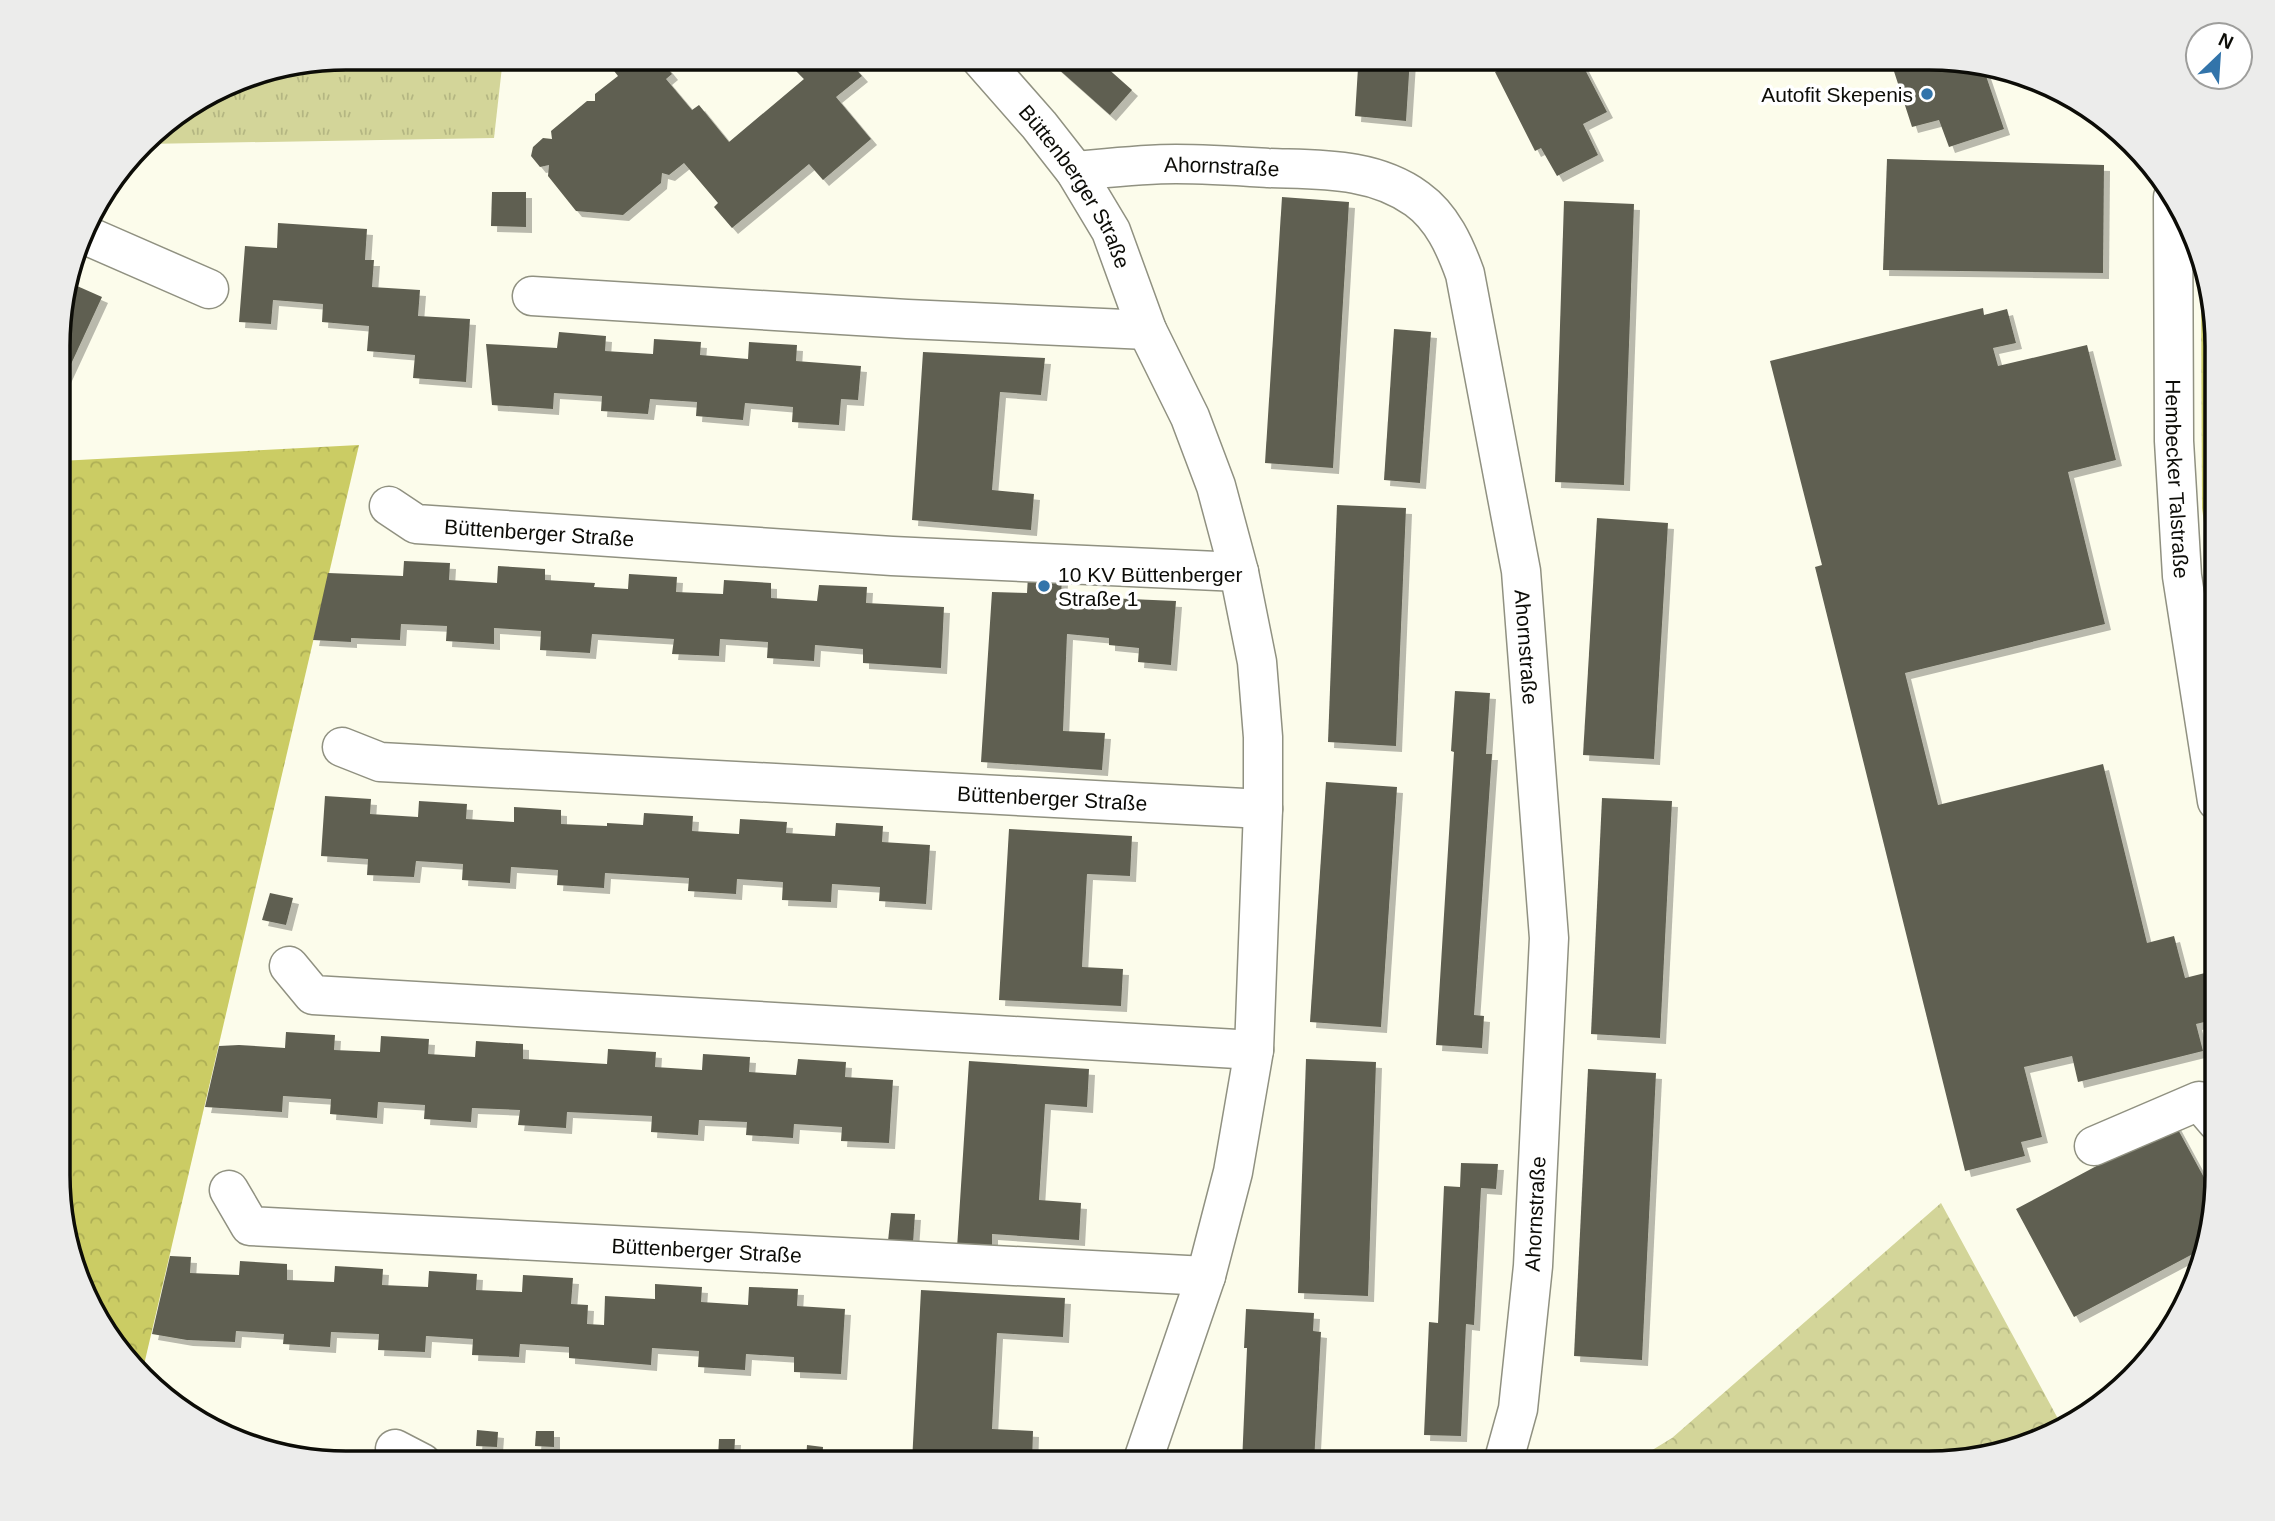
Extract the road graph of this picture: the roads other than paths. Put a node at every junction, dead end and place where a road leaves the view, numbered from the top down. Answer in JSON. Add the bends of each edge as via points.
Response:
{"nodes":[{"id":1,"x":991,"y":70,"type":"edge"},
{"id":2,"x":1075,"y":171,"type":"junction"},
{"id":3,"x":2173,"y":217,"type":"edge"},
{"id":4,"x":92,"y":238,"type":"edge"},
{"id":5,"x":209,"y":289,"type":"dead end"},
{"id":6,"x":532,"y":296,"type":"dead end"},
{"id":7,"x":1147,"y":330,"type":"junction"},
{"id":8,"x":389,"y":506,"type":"dead end"},
{"id":9,"x":1239,"y":572,"type":"junction"},
{"id":10,"x":2205,"y":724,"type":"edge"},
{"id":11,"x":342,"y":747,"type":"dead end"},
{"id":12,"x":1263,"y":809,"type":"junction"},
{"id":13,"x":289,"y":966,"type":"dead end"},
{"id":14,"x":1254,"y":1050,"type":"junction"},
{"id":15,"x":2205,"y":1108,"type":"edge"},
{"id":16,"x":2094,"y":1146,"type":"dead end"},
{"id":17,"x":229,"y":1190,"type":"dead end"},
{"id":18,"x":1206,"y":1276,"type":"junction"},
{"id":19,"x":1146,"y":1451,"type":"edge"},
{"id":20,"x":1506,"y":1451,"type":"edge"}],
"edges":[{"from":1,"to":2,"type":"street","name":"Büttenberger Straße"},
{"from":2,"to":7,"type":"street","name":"Büttenberger Straße","via":[[1111,231]]},
{"from":2,"to":20,"type":"street","name":"Ahornstraße","via":[[1176,164],[1364,174],[1402,189],[1435,215],[1465,274],[1521,571],[1549,938],[1533,1266],[1518,1409]]},
{"from":3,"to":10,"type":"street","name":"Hembecker Talstraße","via":[[2174,441],[2182,576]]},
{"from":4,"to":5,"type":"street"},
{"from":6,"to":7,"type":"street"},
{"from":7,"to":9,"type":"street","name":"Büttenberger Straße","via":[[1195,428]]},
{"from":8,"to":9,"type":"street","name":"Büttenberger Straße","via":[[416,524],[892,556]]},
{"from":9,"to":12,"type":"street","name":"Büttenberger Straße","via":[[1257,662]]},
{"from":11,"to":12,"type":"street","name":"Büttenberger Straße","via":[[380,762]]},
{"from":12,"to":14,"type":"street","name":"Büttenberger Straße"},
{"from":13,"to":14,"type":"street","via":[[313,995]]},
{"from":14,"to":18,"type":"street","name":"Büttenberger Straße","via":[[1233,1172]]},
{"from":15,"to":16,"type":"street","via":[[2199,1101]]},
{"from":17,"to":18,"type":"street","name":"Büttenberger Straße","via":[[250,1226]]},
{"from":18,"to":19,"type":"street","name":"Büttenberger Straße"}]}
